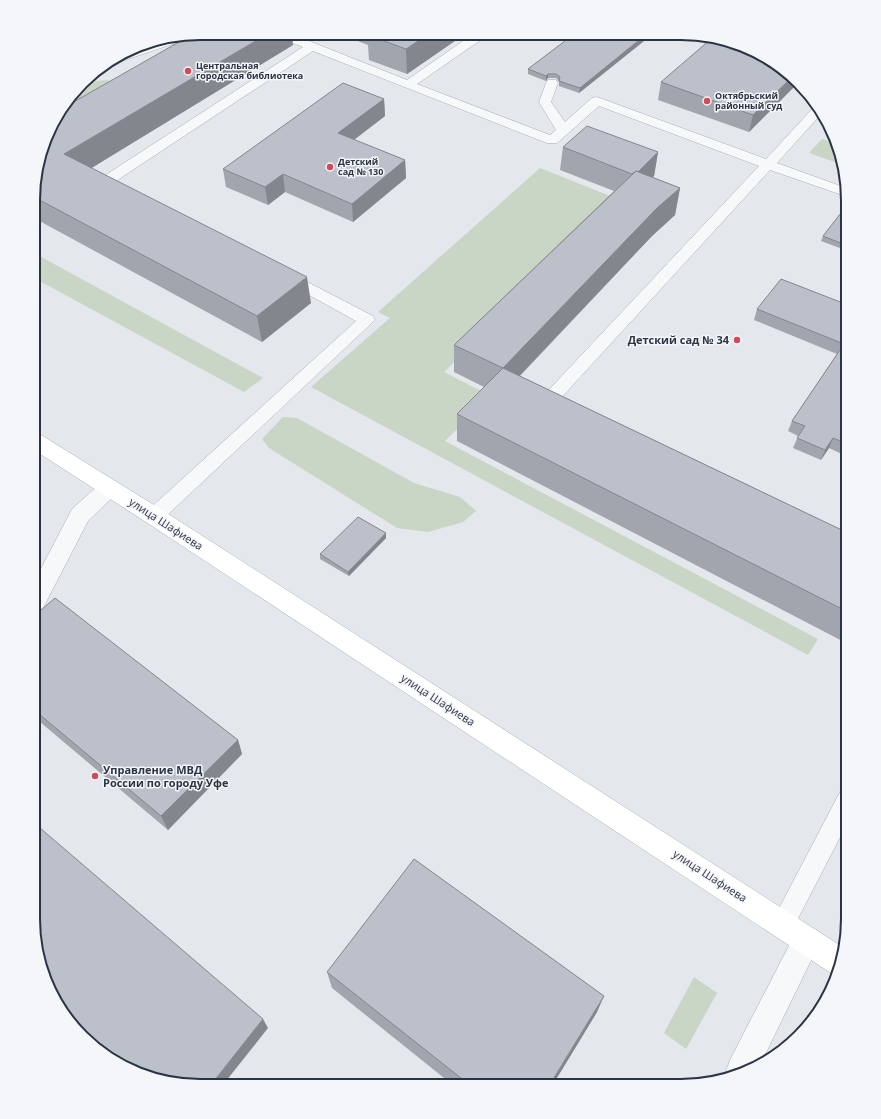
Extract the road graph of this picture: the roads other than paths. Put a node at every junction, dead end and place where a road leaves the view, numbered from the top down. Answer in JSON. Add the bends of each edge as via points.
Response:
{"nodes":[{"id":1,"x":295,"y":40,"type":"edge"},
{"id":2,"x":472,"y":40,"type":"edge"},
{"id":3,"x":312,"y":47,"type":"junction"},
{"id":4,"x":552,"y":83,"type":"edge"},
{"id":5,"x":408,"y":85,"type":"junction"},
{"id":6,"x":815,"y":112,"type":"edge"},
{"id":7,"x":563,"y":130,"type":"junction"},
{"id":8,"x":768,"y":165,"type":"junction"},
{"id":9,"x":841,"y":191,"type":"edge"},
{"id":10,"x":134,"y":196,"type":"edge"},
{"id":11,"x":275,"y":271,"type":"edge"},
{"id":12,"x":577,"y":415,"type":"edge"},
{"id":13,"x":40,"y":444,"type":"edge"},
{"id":14,"x":109,"y":488,"type":"junction"},
{"id":15,"x":154,"y":516,"type":"junction"},
{"id":16,"x":40,"y":591,"type":"edge"},
{"id":17,"x":841,"y":812,"type":"edge"},
{"id":18,"x":783,"y":924,"type":"junction"},
{"id":19,"x":808,"y":940,"type":"junction"},
{"id":20,"x":836,"y":960,"type":"edge"},
{"id":21,"x":743,"y":1066,"type":"edge"}],
"edges":[{"from":1,"to":3,"type":"lane"},
{"from":2,"to":5,"type":"lane"},
{"from":3,"to":5,"type":"lane"},
{"from":3,"to":10,"type":"lane","via":[[106,182]]},
{"from":4,"to":7,"type":"lane","via":[[545,102]]},
{"from":5,"to":7,"type":"lane","via":[[552,140]]},
{"from":6,"to":8,"type":"lane"},
{"from":7,"to":8,"type":"lane","via":[[597,101]]},
{"from":8,"to":9,"type":"lane"},
{"from":8,"to":12,"type":"lane","via":[[549,400]]},
{"from":11,"to":15,"type":"lane","via":[[367,320]]},
{"from":13,"to":14,"type":"street","name":"улица Шафиева"},
{"from":14,"to":15,"type":"street","name":"улица Шафиева"},
{"from":14,"to":16,"type":"street","via":[[80,515]]},
{"from":15,"to":18,"type":"street","name":"улица Шафиева"},
{"from":17,"to":18,"type":"lane"},
{"from":18,"to":19,"type":"street","name":"улица Шафиева"},
{"from":19,"to":20,"type":"street","name":"улица Шафиева"},
{"from":19,"to":21,"type":"street"}]}
